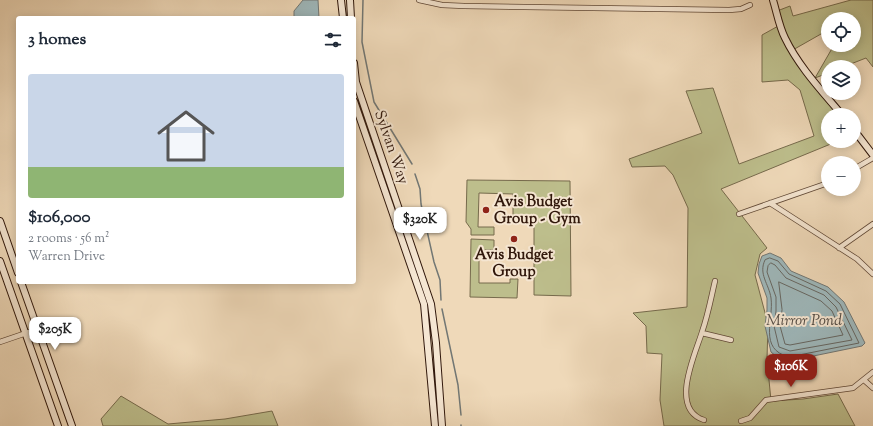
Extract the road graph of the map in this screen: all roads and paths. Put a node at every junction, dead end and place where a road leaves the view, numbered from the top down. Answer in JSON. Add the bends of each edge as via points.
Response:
{"nodes":[{"id":1,"x":342,"y":0,"type":"edge"},
{"id":2,"x":350,"y":0,"type":"edge"},
{"id":3,"x":419,"y":0,"type":"edge"},
{"id":4,"x":774,"y":0,"type":"edge"},
{"id":5,"x":750,"y":5,"type":"dead end"},
{"id":6,"x":343,"y":16,"type":"edge"},
{"id":7,"x":351,"y":16,"type":"edge"},
{"id":8,"x":356,"y":82,"type":"edge"},
{"id":9,"x":356,"y":107,"type":"edge"},
{"id":10,"x":836,"y":108,"type":"edge"},
{"id":11,"x":861,"y":139,"type":"edge"},
{"id":12,"x":873,"y":155,"type":"edge"},
{"id":13,"x":873,"y":158,"type":"edge"},
{"id":14,"x":861,"y":165,"type":"edge"},
{"id":15,"x":821,"y":185,"type":"edge"},
{"id":16,"x":770,"y":203,"type":"junction"},
{"id":17,"x":739,"y":214,"type":"dead end"},
{"id":18,"x":0,"y":221,"type":"edge"},
{"id":19,"x":873,"y":224,"type":"edge"},
{"id":20,"x":839,"y":248,"type":"junction"},
{"id":21,"x":0,"y":260,"type":"edge"},
{"id":22,"x":16,"y":267,"type":"edge"},
{"id":23,"x":873,"y":274,"type":"edge"},
{"id":24,"x":715,"y":280,"type":"dead end"},
{"id":25,"x":22,"y":284,"type":"edge"},
{"id":26,"x":38,"y":329,"type":"junction"},
{"id":27,"x":702,"y":333,"type":"junction"},
{"id":28,"x":25,"y":334,"type":"junction"},
{"id":29,"x":731,"y":340,"type":"dead end"},
{"id":30,"x":0,"y":342,"type":"edge"},
{"id":31,"x":873,"y":372,"type":"edge"},
{"id":32,"x":864,"y":380,"type":"junction"},
{"id":33,"x":873,"y":388,"type":"edge"},
{"id":34,"x":704,"y":420,"type":"dead end"},
{"id":35,"x":740,"y":421,"type":"dead end"},
{"id":36,"x":434,"y":423,"type":"edge"},
{"id":37,"x":442,"y":424,"type":"edge"},
{"id":38,"x":58,"y":426,"type":"edge"},
{"id":39,"x":72,"y":426,"type":"edge"}],
"edges":[{"from":1,"to":6,"type":"street"},
{"from":2,"to":7,"type":"street"},
{"from":3,"to":5,"type":"street","via":[[442,5],[486,7],[741,10]]},
{"from":4,"to":10,"type":"street","via":[[780,28],[791,50]]},
{"from":8,"to":37,"type":"street","name":"Sylvan Way","via":[[431,304]]},
{"from":9,"to":36,"type":"street","name":"Sylvan Way","via":[[424,304]]},
{"from":11,"to":12,"type":"street"},
{"from":13,"to":14,"type":"street"},
{"from":15,"to":16,"type":"street"},
{"from":16,"to":17,"type":"street"},
{"from":16,"to":20,"type":"street"},
{"from":18,"to":22,"type":"street"},
{"from":19,"to":20,"type":"street"},
{"from":20,"to":23,"type":"street","via":[[857,259]]},
{"from":21,"to":28,"type":"street"},
{"from":24,"to":27,"type":"street"},
{"from":25,"to":26,"type":"street"},
{"from":26,"to":28,"type":"street"},
{"from":26,"to":39,"type":"street"},
{"from":27,"to":29,"type":"street"},
{"from":27,"to":34,"type":"street","via":[[688,374],[687,395],[690,412],[696,418]]},
{"from":28,"to":30,"type":"street"},
{"from":28,"to":38,"type":"street"},
{"from":31,"to":32,"type":"street"},
{"from":32,"to":33,"type":"street"},
{"from":32,"to":35,"type":"street","via":[[854,387],[766,400],[750,418]]},
{"from":36,"to":37,"type":"street"}]}
